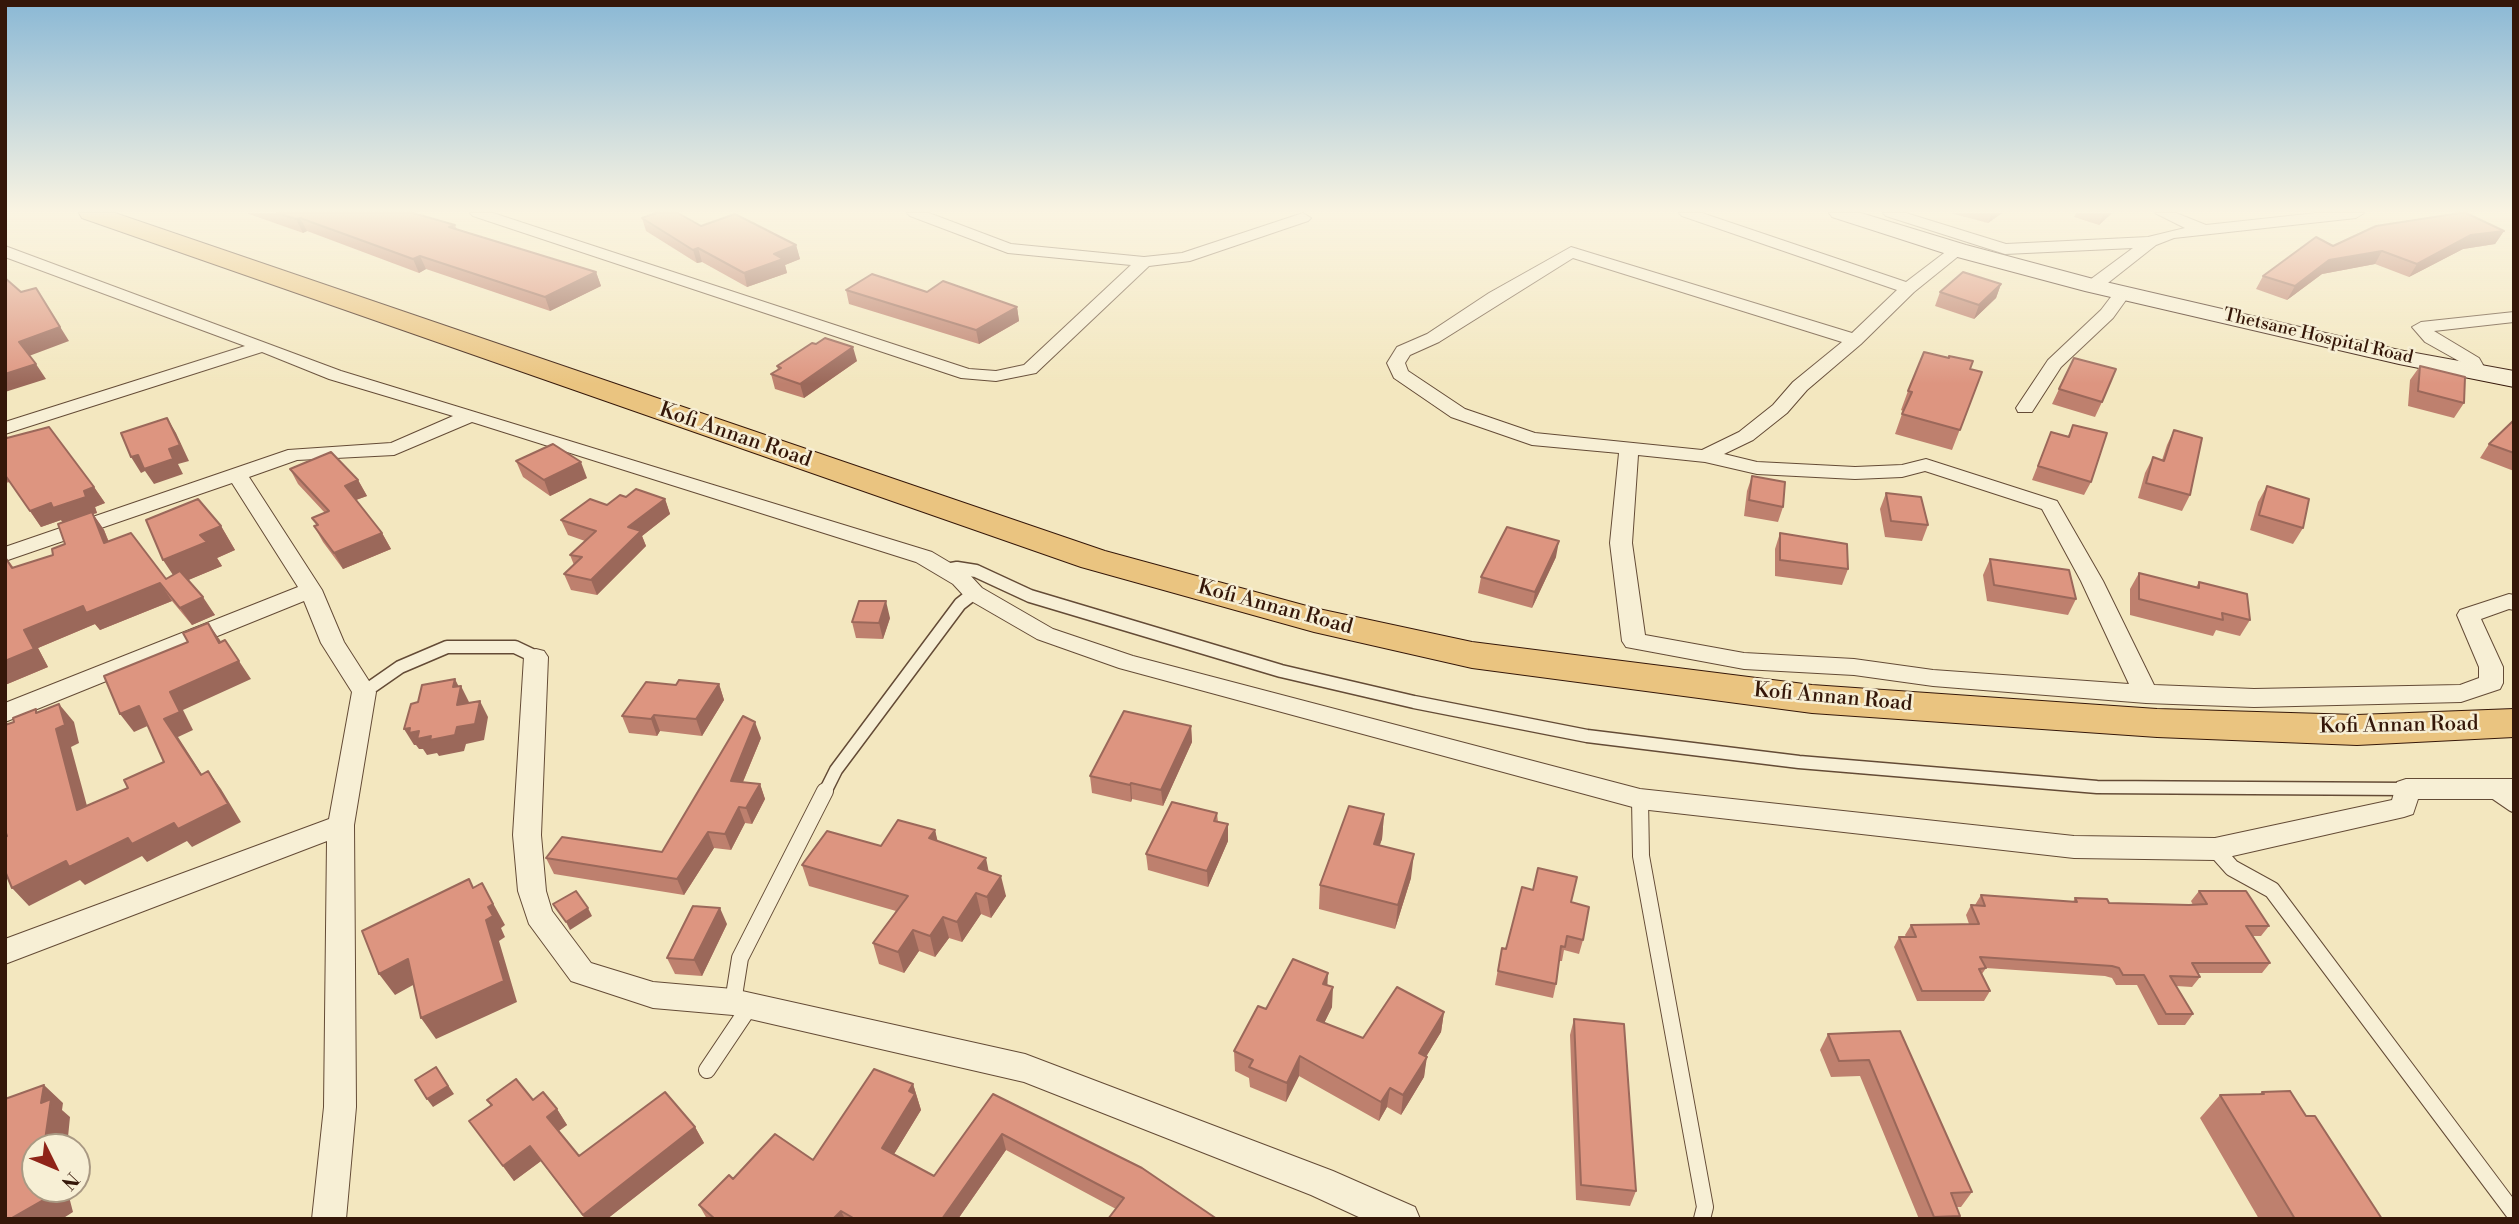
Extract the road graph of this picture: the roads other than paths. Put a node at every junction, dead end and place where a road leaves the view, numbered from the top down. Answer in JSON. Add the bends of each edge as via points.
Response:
{"nodes":[{"id":1,"x":55,"y":270,"type":"edge"},
{"id":2,"x":256,"y":270,"type":"edge"},
{"id":3,"x":651,"y":270,"type":"edge"},
{"id":4,"x":1135,"y":270,"type":"edge"},
{"id":5,"x":1540,"y":270,"type":"edge"},
{"id":6,"x":1629,"y":270,"type":"edge"},
{"id":7,"x":1855,"y":270,"type":"edge"},
{"id":8,"x":1932,"y":270,"type":"edge"},
{"id":9,"x":2034,"y":270,"type":"edge"},
{"id":10,"x":2114,"y":270,"type":"edge"},
{"id":11,"x":2094,"y":286,"type":"junction"},
{"id":12,"x":1908,"y":288,"type":"junction"},
{"id":13,"x":2123,"y":293,"type":"junction"},
{"id":14,"x":2514,"y":317,"type":"edge"},
{"id":15,"x":1855,"y":340,"type":"junction"},
{"id":16,"x":263,"y":346,"type":"junction"},
{"id":17,"x":2478,"y":372,"type":"junction"},
{"id":18,"x":2514,"y":379,"type":"edge"},
{"id":19,"x":2025,"y":408,"type":"dead end"},
{"id":20,"x":471,"y":415,"type":"junction"},
{"id":21,"x":5,"y":428,"type":"edge"},
{"id":22,"x":1629,"y":448,"type":"junction"},
{"id":23,"x":1705,"y":456,"type":"junction"},
{"id":24,"x":236,"y":473,"type":"junction"},
{"id":25,"x":5,"y":554,"type":"edge"},
{"id":26,"x":946,"y":569,"type":"junction"},
{"id":27,"x":311,"y":590,"type":"junction"},
{"id":28,"x":974,"y":593,"type":"junction"},
{"id":29,"x":2514,"y":603,"type":"edge"},
{"id":30,"x":536,"y":657,"type":"joint"},
{"id":31,"x":364,"y":692,"type":"junction"},
{"id":32,"x":2146,"y":694,"type":"junction"},
{"id":33,"x":5,"y":713,"type":"edge"},
{"id":34,"x":2514,"y":723,"type":"edge"},
{"id":35,"x":2406,"y":789,"type":"junction"},
{"id":36,"x":2507,"y":794,"type":"edge"},
{"id":37,"x":1640,"y":799,"type":"junction"},
{"id":38,"x":341,"y":825,"type":"junction"},
{"id":39,"x":2215,"y":849,"type":"junction"},
{"id":40,"x":5,"y":952,"type":"edge"},
{"id":41,"x":742,"y":1004,"type":"junction"},
{"id":42,"x":707,"y":1070,"type":"dead end"},
{"id":43,"x":2514,"y":1213,"type":"edge"},
{"id":44,"x":329,"y":1219,"type":"edge"},
{"id":45,"x":1403,"y":1219,"type":"edge"},
{"id":46,"x":1702,"y":1219,"type":"edge"}],
"edges":[{"from":1,"to":16,"type":"street"},
{"from":2,"to":34,"type":"main road","name":"Kofi Annan Road","via":[[1093,559],[1314,620],[1472,655],[1812,699],[2157,723],[2357,730]]},
{"from":3,"to":4,"type":"street","via":[[967,374],[996,376],[1030,369]]},
{"from":5,"to":22,"type":"street","via":[[1433,338],[1403,351],[1396,363],[1400,374],[1458,413],[1532,439]]},
{"from":6,"to":15,"type":"street"},
{"from":7,"to":12,"type":"street"},
{"from":8,"to":12,"type":"street"},
{"from":9,"to":11,"type":"main road","name":"Thetsane Hospital Road"},
{"from":10,"to":11,"type":"street"},
{"from":11,"to":13,"type":"main road","name":"Thetsane Hospital Road"},
{"from":12,"to":15,"type":"street"},
{"from":13,"to":17,"type":"main road","name":"Thetsane Hospital Road"},
{"from":13,"to":19,"type":"street","via":[[2060,357]]},
{"from":14,"to":17,"type":"street","via":[[2421,327],[2431,338],[2473,362]]},
{"from":15,"to":23,"type":"street","via":[[1746,436]]},
{"from":16,"to":20,"type":"street","via":[[335,375]]},
{"from":16,"to":21,"type":"street"},
{"from":17,"to":18,"type":"main road","name":"Thetsane Hospital Road"},
{"from":20,"to":24,"type":"street","via":[[394,449],[295,454]]},
{"from":20,"to":26,"type":"street","via":[[924,556]]},
{"from":22,"to":23,"type":"street"},
{"from":22,"to":32,"type":"street","via":[[1621,542],[1634,641],[1744,661]]},
{"from":23,"to":32,"type":"street","via":[[1757,468],[1855,474],[1926,465],[2050,505]]},
{"from":24,"to":25,"type":"street"},
{"from":24,"to":27,"type":"street"},
{"from":26,"to":28,"type":"street"},
{"from":26,"to":35,"type":"lane","via":[[976,571],[1030,596],[1280,671],[1587,736],[1799,762],[2096,787]]},
{"from":27,"to":31,"type":"street","via":[[333,643]]},
{"from":27,"to":33,"type":"street"},
{"from":28,"to":37,"type":"street","via":[[1045,634],[1127,662]]},
{"from":28,"to":41,"type":"lane","via":[[960,604],[836,771],[740,958]]},
{"from":29,"to":32,"type":"street","via":[[2468,615],[2491,667],[2491,683],[2461,693],[2254,698]]},
{"from":30,"to":31,"type":"lane","via":[[514,647],[447,648],[400,667]]},
{"from":30,"to":41,"type":"street","via":[[527,835],[539,916],[581,972],[653,995]]},
{"from":31,"to":38,"type":"street"},
{"from":35,"to":36,"type":"street"},
{"from":35,"to":39,"type":"street","via":[[2404,807]]},
{"from":37,"to":39,"type":"street","via":[[2074,847]]},
{"from":37,"to":46,"type":"lane","via":[[1642,856],[1705,1207]]},
{"from":38,"to":40,"type":"street"},
{"from":38,"to":44,"type":"street","via":[[340,1107]]},
{"from":39,"to":43,"type":"lane","via":[[2232,868],[2272,890]]},
{"from":41,"to":42,"type":"lane"},
{"from":41,"to":45,"type":"street","via":[[1026,1068]]}]}
